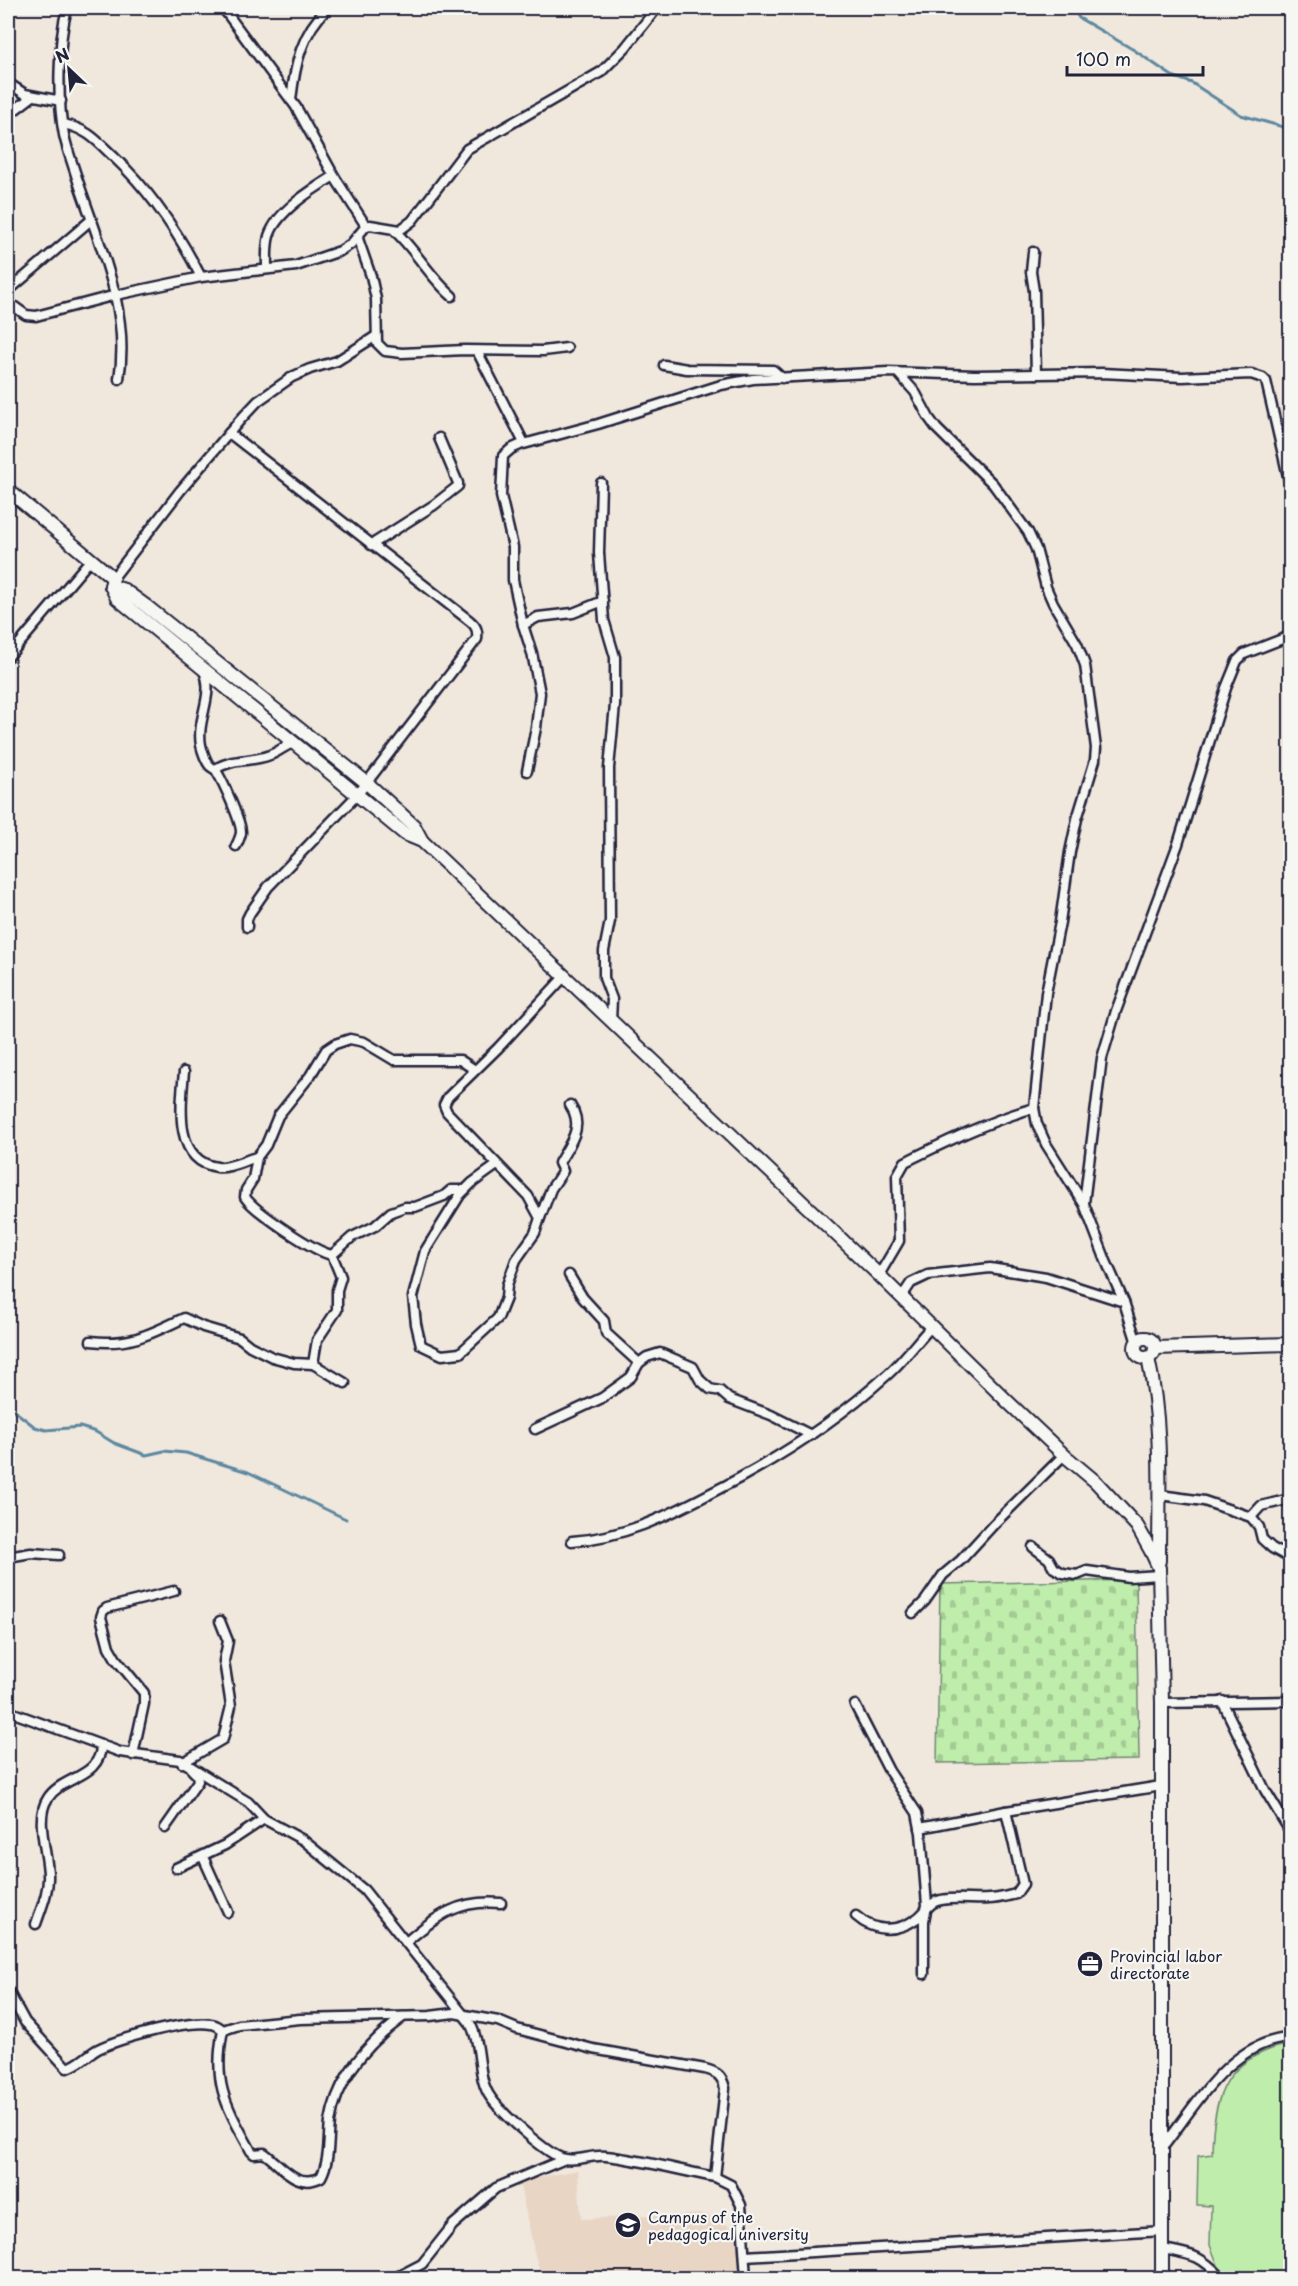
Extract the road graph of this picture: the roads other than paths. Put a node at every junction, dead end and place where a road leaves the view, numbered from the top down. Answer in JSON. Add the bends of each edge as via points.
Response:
{"nodes":[{"id":1,"x":67,"y":8,"type":"edge"},
{"id":2,"x":223,"y":8,"type":"edge"},
{"id":3,"x":328,"y":8,"type":"edge"},
{"id":4,"x":657,"y":8,"type":"edge"},
{"id":5,"x":8,"y":83,"type":"edge"},
{"id":6,"x":33,"y":96,"type":"junction"},
{"id":7,"x":291,"y":100,"type":"junction"},
{"id":8,"x":61,"y":101,"type":"junction"},
{"id":9,"x":8,"y":115,"type":"edge"},
{"id":10,"x":63,"y":124,"type":"junction"},
{"id":11,"x":334,"y":176,"type":"junction"},
{"id":12,"x":91,"y":220,"type":"junction"},
{"id":13,"x":366,"y":226,"type":"junction"},
{"id":14,"x":394,"y":231,"type":"junction"},
{"id":15,"x":357,"y":236,"type":"junction"},
{"id":16,"x":1033,"y":252,"type":"dead end"},
{"id":17,"x":267,"y":269,"type":"junction"},
{"id":18,"x":201,"y":277,"type":"junction"},
{"id":19,"x":8,"y":291,"type":"edge"},
{"id":20,"x":116,"y":295,"type":"junction"},
{"id":21,"x":452,"y":296,"type":"dead end"},
{"id":22,"x":8,"y":302,"type":"edge"},
{"id":23,"x":376,"y":336,"type":"junction"},
{"id":24,"x":567,"y":348,"type":"dead end"},
{"id":25,"x":477,"y":351,"type":"junction"},
{"id":26,"x":664,"y":364,"type":"dead end"},
{"id":27,"x":898,"y":373,"type":"junction"},
{"id":28,"x":1036,"y":374,"type":"junction"},
{"id":29,"x":782,"y":378,"type":"junction"},
{"id":30,"x":119,"y":379,"type":"dead end"},
{"id":31,"x":229,"y":433,"type":"junction"},
{"id":32,"x":439,"y":438,"type":"dead end"},
{"id":33,"x":524,"y":443,"type":"junction"},
{"id":34,"x":601,"y":483,"type":"dead end"},
{"id":35,"x":1290,"y":485,"type":"edge"},
{"id":36,"x":8,"y":490,"type":"edge"},
{"id":37,"x":371,"y":545,"type":"junction"},
{"id":38,"x":91,"y":559,"type":"junction"},
{"id":39,"x":112,"y":582,"type":"junction"},
{"id":40,"x":603,"y":601,"type":"junction"},
{"id":41,"x":523,"y":625,"type":"junction"},
{"id":42,"x":1290,"y":636,"type":"edge"},
{"id":43,"x":8,"y":657,"type":"edge"},
{"id":44,"x":201,"y":666,"type":"junction"},
{"id":45,"x":295,"y":742,"type":"junction"},
{"id":46,"x":320,"y":744,"type":"junction"},
{"id":47,"x":311,"y":755,"type":"junction"},
{"id":48,"x":215,"y":769,"type":"junction"},
{"id":49,"x":527,"y":771,"type":"dead end"},
{"id":50,"x":366,"y":783,"type":"junction"},
{"id":51,"x":358,"y":794,"type":"junction"},
{"id":52,"x":422,"y":842,"type":"junction"},
{"id":53,"x":236,"y":846,"type":"dead end"},
{"id":54,"x":247,"y":927,"type":"dead end"},
{"id":55,"x":564,"y":977,"type":"junction"},
{"id":56,"x":611,"y":1022,"type":"junction"},
{"id":57,"x":475,"y":1070,"type":"junction"},
{"id":58,"x":184,"y":1072,"type":"dead end"},
{"id":59,"x":570,"y":1105,"type":"dead end"},
{"id":60,"x":1034,"y":1108,"type":"junction"},
{"id":61,"x":257,"y":1157,"type":"junction"},
{"id":62,"x":497,"y":1165,"type":"junction"},
{"id":63,"x":464,"y":1190,"type":"junction"},
{"id":64,"x":1084,"y":1204,"type":"junction"},
{"id":65,"x":540,"y":1218,"type":"junction"},
{"id":66,"x":332,"y":1255,"type":"junction"},
{"id":67,"x":569,"y":1275,"type":"dead end"},
{"id":68,"x":879,"y":1275,"type":"junction"},
{"id":69,"x":901,"y":1298,"type":"junction"},
{"id":70,"x":1124,"y":1302,"type":"junction"},
{"id":71,"x":930,"y":1328,"type":"junction"},
{"id":72,"x":91,"y":1341,"type":"dead end"},
{"id":73,"x":1137,"y":1343,"type":"joint"},
{"id":74,"x":1290,"y":1344,"type":"edge"},
{"id":75,"x":1151,"y":1353,"type":"junction"},
{"id":76,"x":639,"y":1363,"type":"junction"},
{"id":77,"x":313,"y":1364,"type":"junction"},
{"id":78,"x":345,"y":1383,"type":"dead end"},
{"id":79,"x":536,"y":1429,"type":"dead end"},
{"id":80,"x":811,"y":1435,"type":"junction"},
{"id":81,"x":1064,"y":1455,"type":"junction"},
{"id":82,"x":1160,"y":1495,"type":"junction"},
{"id":83,"x":1290,"y":1499,"type":"edge"},
{"id":84,"x":1251,"y":1516,"type":"junction"},
{"id":85,"x":572,"y":1541,"type":"dead end"},
{"id":86,"x":1033,"y":1547,"type":"dead end"},
{"id":87,"x":59,"y":1555,"type":"dead end"},
{"id":88,"x":8,"y":1557,"type":"edge"},
{"id":89,"x":1290,"y":1558,"type":"edge"},
{"id":90,"x":1159,"y":1572,"type":"junction"},
{"id":91,"x":174,"y":1591,"type":"dead end"},
{"id":92,"x":912,"y":1613,"type":"dead end"},
{"id":93,"x":220,"y":1620,"type":"dead end"},
{"id":94,"x":1222,"y":1701,"type":"junction"},
{"id":95,"x":1290,"y":1701,"type":"edge"},
{"id":96,"x":1162,"y":1703,"type":"junction"},
{"id":97,"x":855,"y":1705,"type":"dead end"},
{"id":98,"x":8,"y":1712,"type":"edge"},
{"id":99,"x":101,"y":1745,"type":"junction"},
{"id":100,"x":134,"y":1755,"type":"junction"},
{"id":101,"x":179,"y":1762,"type":"junction"},
{"id":102,"x":1161,"y":1786,"type":"junction"},
{"id":103,"x":1006,"y":1810,"type":"junction"},
{"id":104,"x":264,"y":1819,"type":"junction"},
{"id":105,"x":165,"y":1828,"type":"dead end"},
{"id":106,"x":920,"y":1828,"type":"junction"},
{"id":107,"x":1290,"y":1831,"type":"edge"},
{"id":108,"x":202,"y":1857,"type":"junction"},
{"id":109,"x":176,"y":1868,"type":"dead end"},
{"id":110,"x":501,"y":1903,"type":"dead end"},
{"id":111,"x":927,"y":1905,"type":"junction"},
{"id":112,"x":228,"y":1912,"type":"dead end"},
{"id":113,"x":856,"y":1916,"type":"dead end"},
{"id":114,"x":36,"y":1924,"type":"dead end"},
{"id":115,"x":406,"y":1942,"type":"junction"},
{"id":116,"x":924,"y":1974,"type":"dead end"},
{"id":117,"x":8,"y":1991,"type":"edge"},
{"id":118,"x":462,"y":2013,"type":"junction"},
{"id":119,"x":404,"y":2017,"type":"junction"},
{"id":120,"x":223,"y":2030,"type":"junction"},
{"id":121,"x":1290,"y":2038,"type":"edge"},
{"id":122,"x":1163,"y":2147,"type":"junction"},
{"id":123,"x":565,"y":2159,"type":"junction"},
{"id":124,"x":715,"y":2177,"type":"junction"},
{"id":125,"x":1163,"y":2231,"type":"junction"},
{"id":126,"x":1163,"y":2249,"type":"junction"},
{"id":127,"x":745,"y":2256,"type":"junction"},
{"id":128,"x":395,"y":2278,"type":"edge"},
{"id":129,"x":746,"y":2278,"type":"edge"},
{"id":130,"x":1162,"y":2278,"type":"edge"},
{"id":131,"x":1222,"y":2278,"type":"edge"}],
"edges":[{"from":1,"to":8,"type":"street","via":[[61,37]]},
{"from":2,"to":7,"type":"street"},
{"from":3,"to":7,"type":"street","via":[[306,34],[295,68]]},
{"from":4,"to":14,"type":"street","via":[[601,72],[467,149],[408,226]]},
{"from":5,"to":6,"type":"street"},
{"from":6,"to":8,"type":"street"},
{"from":6,"to":9,"type":"street"},
{"from":7,"to":11,"type":"street"},
{"from":8,"to":10,"type":"street"},
{"from":10,"to":12,"type":"street"},
{"from":10,"to":18,"type":"street","via":[[88,132],[146,189],[166,214]]},
{"from":11,"to":13,"type":"street"},
{"from":11,"to":17,"type":"street","via":[[310,191],[270,232]]},
{"from":12,"to":19,"type":"street"},
{"from":12,"to":20,"type":"street"},
{"from":13,"to":14,"type":"street"},
{"from":13,"to":15,"type":"street"},
{"from":14,"to":21,"type":"street"},
{"from":15,"to":17,"type":"street","via":[[351,244],[327,257]]},
{"from":15,"to":23,"type":"street","via":[[376,299]]},
{"from":16,"to":28,"type":"street"},
{"from":17,"to":18,"type":"street"},
{"from":18,"to":20,"type":"street"},
{"from":20,"to":22,"type":"street","via":[[36,316],[26,315]]},
{"from":20,"to":30,"type":"street","via":[[123,348]]},
{"from":23,"to":25,"type":"street","via":[[385,351]]},
{"from":23,"to":31,"type":"street","via":[[337,361],[310,369],[272,390]]},
{"from":24,"to":25,"type":"street"},
{"from":25,"to":33,"type":"street"},
{"from":26,"to":29,"type":"street","via":[[687,369],[773,370]]},
{"from":27,"to":28,"type":"street"},
{"from":27,"to":29,"type":"street"},
{"from":27,"to":60,"type":"street","via":[[938,429],[993,484],[1018,516],[1036,549],[1053,603],[1085,664],[1095,760],[1070,852],[1046,993]]},
{"from":28,"to":35,"type":"street","via":[[1251,374],[1263,378]]},
{"from":29,"to":33,"type":"street","via":[[721,385]]},
{"from":31,"to":37,"type":"street"},
{"from":31,"to":39,"type":"street"},
{"from":32,"to":37,"type":"street","via":[[458,486]]},
{"from":33,"to":41,"type":"street","via":[[503,456],[501,489]]},
{"from":34,"to":40,"type":"street","via":[[599,554]]},
{"from":36,"to":38,"type":"street"},
{"from":37,"to":50,"type":"street","via":[[470,621],[477,639]]},
{"from":38,"to":39,"type":"street"},
{"from":38,"to":43,"type":"street"},
{"from":39,"to":44,"type":"street","via":[[117,598]]},
{"from":39,"to":46,"type":"street"},
{"from":40,"to":41,"type":"street","via":[[573,613],[538,617]]},
{"from":40,"to":56,"type":"street","via":[[615,657],[609,768],[610,921],[604,951],[604,978],[612,999]]},
{"from":41,"to":49,"type":"street","via":[[540,693]]},
{"from":42,"to":64,"type":"street","via":[[1244,654],[1226,688],[1178,844],[1102,1058]]},
{"from":44,"to":45,"type":"street"},
{"from":44,"to":48,"type":"street","via":[[209,691],[203,710],[201,744],[209,765]]},
{"from":45,"to":47,"type":"street"},
{"from":45,"to":48,"type":"street","via":[[268,756],[236,760]]},
{"from":46,"to":47,"type":"street"},
{"from":46,"to":50,"type":"street"},
{"from":47,"to":51,"type":"street"},
{"from":48,"to":53,"type":"street","via":[[241,831]]},
{"from":50,"to":51,"type":"street"},
{"from":50,"to":52,"type":"street","via":[[414,826]]},
{"from":51,"to":52,"type":"street","via":[[405,834]]},
{"from":51,"to":54,"type":"street","via":[[268,887],[250,913]]},
{"from":52,"to":55,"type":"street"},
{"from":55,"to":56,"type":"street"},
{"from":55,"to":57,"type":"street"},
{"from":56,"to":68,"type":"street"},
{"from":57,"to":61,"type":"street","via":[[460,1060],[394,1060],[364,1042],[350,1039],[335,1044],[326,1050],[278,1116]]},
{"from":57,"to":62,"type":"street","via":[[444,1105],[447,1113]]},
{"from":58,"to":61,"type":"street","via":[[182,1129],[191,1152],[202,1163],[219,1168]]},
{"from":59,"to":65,"type":"street","via":[[578,1124],[559,1163],[563,1171]]},
{"from":60,"to":64,"type":"street","via":[[1046,1144]]},
{"from":60,"to":68,"type":"street","via":[[973,1129],[901,1166],[897,1176],[899,1241]]},
{"from":61,"to":66,"type":"street","via":[[253,1179],[246,1190],[248,1201],[322,1253]]},
{"from":62,"to":63,"type":"street"},
{"from":62,"to":65,"type":"street","via":[[528,1196]]},
{"from":63,"to":65,"type":"street","via":[[428,1244],[413,1297],[421,1345],[442,1355],[460,1353],[498,1318],[516,1260],[535,1233]]},
{"from":63,"to":66,"type":"street","via":[[451,1190],[415,1207],[396,1209]]},
{"from":64,"to":70,"type":"street"},
{"from":66,"to":77,"type":"street","via":[[341,1278],[337,1310],[317,1340]]},
{"from":67,"to":76,"type":"street","via":[[604,1321],[606,1333]]},
{"from":68,"to":69,"type":"street"},
{"from":69,"to":70,"type":"street","via":[[911,1283],[928,1275],[990,1268],[1046,1277]]},
{"from":69,"to":71,"type":"street"},
{"from":70,"to":73,"type":"street"},
{"from":71,"to":80,"type":"street","via":[[889,1373]]},
{"from":71,"to":81,"type":"street"},
{"from":72,"to":77,"type":"street","via":[[132,1340],[184,1318],[203,1328],[240,1338],[272,1357]]},
{"from":73,"to":75,"type":"street","via":[[1141,1339],[1153,1342]]},
{"from":74,"to":75,"type":"street"},
{"from":75,"to":82,"type":"street"},
{"from":76,"to":79,"type":"street","via":[[631,1377],[608,1394]]},
{"from":76,"to":80,"type":"street","via":[[655,1354],[665,1354],[693,1367],[710,1389]]},
{"from":77,"to":78,"type":"street"},
{"from":80,"to":85,"type":"street","via":[[680,1509],[608,1537]]},
{"from":81,"to":90,"type":"street","via":[[1137,1526]]},
{"from":81,"to":92,"type":"street","via":[[943,1575]]},
{"from":82,"to":84,"type":"street","via":[[1204,1501]]},
{"from":82,"to":90,"type":"street"},
{"from":83,"to":84,"type":"street","via":[[1262,1506]]},
{"from":84,"to":89,"type":"street","via":[[1262,1539]]},
{"from":86,"to":90,"type":"street","via":[[1063,1573],[1077,1575],[1088,1571],[1129,1576]]},
{"from":87,"to":88,"type":"street","via":[[31,1553]]},
{"from":90,"to":96,"type":"street"},
{"from":91,"to":100,"type":"street","via":[[107,1608],[101,1617],[109,1647],[144,1693]]},
{"from":93,"to":101,"type":"street","via":[[228,1641],[224,1661],[231,1706],[226,1732],[223,1739]]},
{"from":94,"to":95,"type":"street"},
{"from":94,"to":96,"type":"street"},
{"from":94,"to":107,"type":"street","via":[[1265,1790]]},
{"from":96,"to":102,"type":"street"},
{"from":97,"to":106,"type":"street","via":[[889,1771],[917,1813]]},
{"from":98,"to":99,"type":"street"},
{"from":99,"to":100,"type":"street"},
{"from":99,"to":114,"type":"street","via":[[101,1755],[90,1769],[59,1787],[45,1806],[42,1844],[48,1874]]},
{"from":100,"to":101,"type":"street"},
{"from":101,"to":104,"type":"street","via":[[211,1777],[248,1802]]},
{"from":101,"to":105,"type":"street","via":[[195,1772],[198,1781]]},
{"from":102,"to":103,"type":"street"},
{"from":102,"to":122,"type":"street"},
{"from":103,"to":106,"type":"street"},
{"from":103,"to":111,"type":"street","via":[[1023,1884],[1016,1894],[991,1899],[940,1900]]},
{"from":104,"to":108,"type":"street"},
{"from":104,"to":115,"type":"street","via":[[303,1840],[364,1890]]},
{"from":106,"to":111,"type":"street"},
{"from":108,"to":109,"type":"street"},
{"from":108,"to":112,"type":"street"},
{"from":110,"to":115,"type":"street","via":[[481,1902],[445,1912]]},
{"from":111,"to":113,"type":"street","via":[[919,1918],[907,1925],[882,1930]]},
{"from":111,"to":116,"type":"street"},
{"from":115,"to":118,"type":"street"},
{"from":117,"to":120,"type":"street","via":[[25,2022],[67,2068],[112,2044],[169,2028],[201,2023]]},
{"from":118,"to":119,"type":"street"},
{"from":118,"to":123,"type":"street","via":[[476,2035],[485,2086],[491,2098],[521,2129]]},
{"from":118,"to":124,"type":"street","via":[[593,2049],[714,2071],[725,2088]]},
{"from":119,"to":120,"type":"street","via":[[300,2019]]},
{"from":119,"to":120,"type":"street","via":[[351,2068],[333,2106],[327,2164],[321,2177],[310,2181],[297,2180],[264,2153],[251,2151],[230,2112],[220,2082],[218,2064]]},
{"from":121,"to":122,"type":"street","via":[[1258,2045],[1237,2059],[1210,2086]]},
{"from":122,"to":125,"type":"street"},
{"from":123,"to":124,"type":"street","via":[[604,2155]]},
{"from":123,"to":128,"type":"street","via":[[496,2188],[453,2226],[422,2264]]},
{"from":124,"to":127,"type":"street","via":[[731,2185],[741,2205]]},
{"from":125,"to":126,"type":"street"},
{"from":125,"to":127,"type":"street"},
{"from":126,"to":130,"type":"street"},
{"from":126,"to":131,"type":"street","via":[[1203,2259]]},
{"from":127,"to":129,"type":"street"}]}
